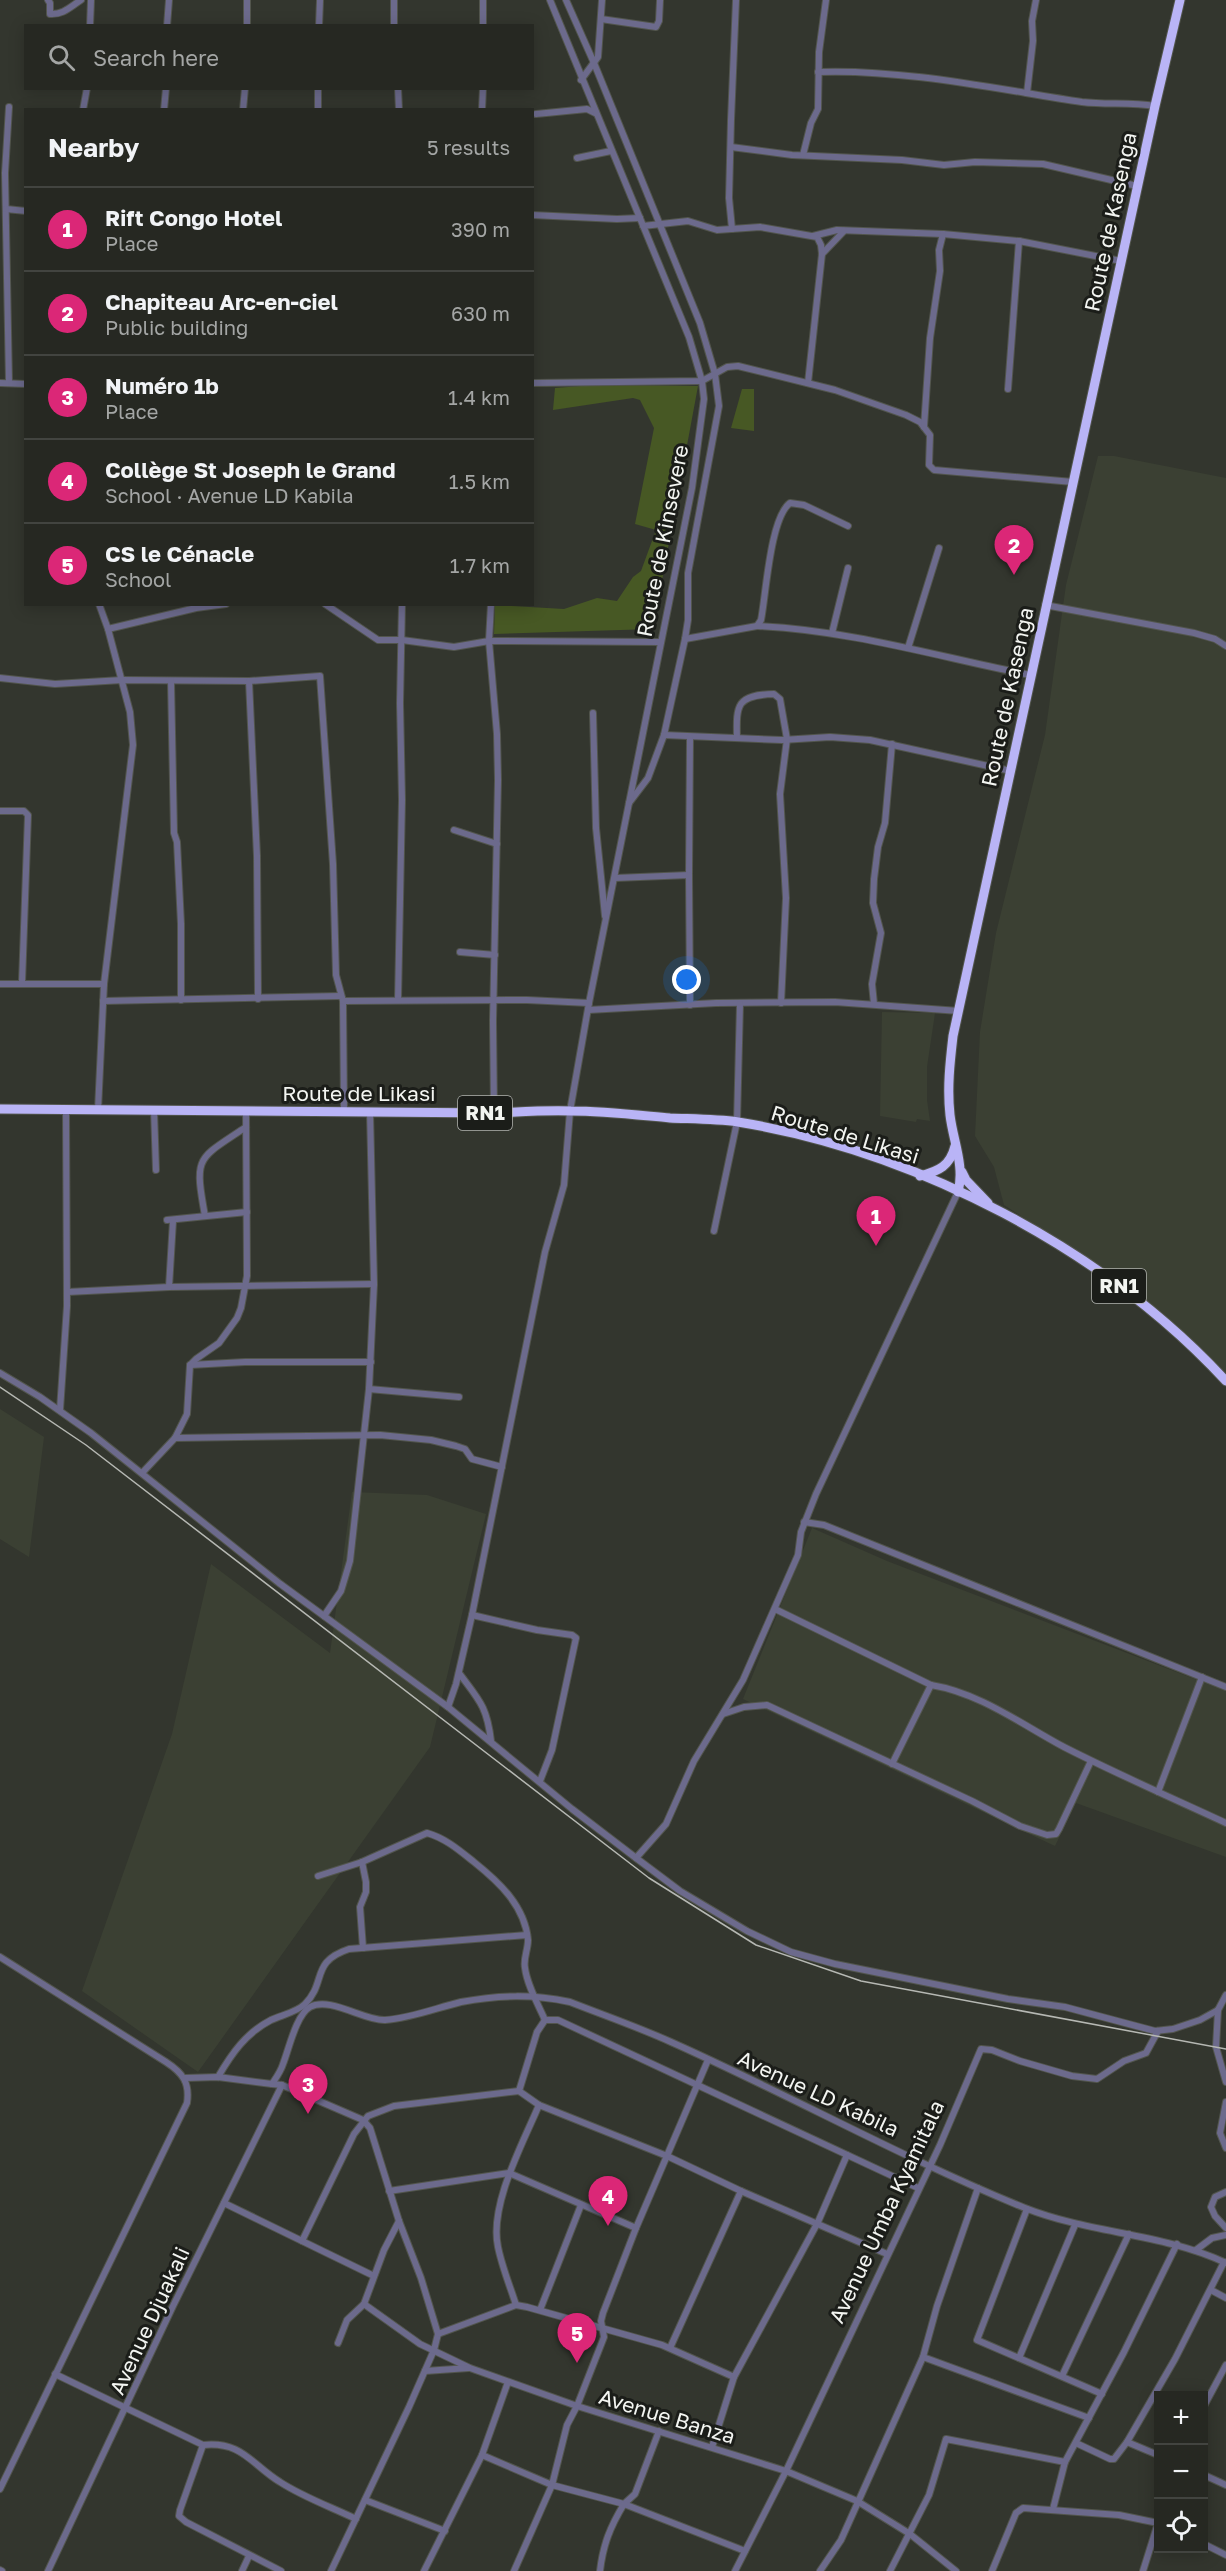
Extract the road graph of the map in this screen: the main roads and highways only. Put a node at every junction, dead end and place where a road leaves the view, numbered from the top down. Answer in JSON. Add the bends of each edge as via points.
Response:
{"nodes":[{"id":1,"x":1180,"y":0,"type":"edge"},
{"id":2,"x":0,"y":1109,"type":"edge"},
{"id":3,"x":955,"y":1144,"type":"junction"},
{"id":4,"x":961,"y":1171,"type":"junction"},
{"id":5,"x":920,"y":1176,"type":"junction"},
{"id":6,"x":958,"y":1192,"type":"junction"},
{"id":7,"x":997,"y":1210,"type":"junction"},
{"id":8,"x":1226,"y":1381,"type":"edge"}],
"edges":[{"from":1,"to":3,"type":"highway","name":"Route de Kasenga","via":[[959,1011],[949,1075]]},
{"from":2,"to":5,"type":"highway","name":"Route de Likasi","number":"RN1","via":[[570,1111],[737,1122],[850,1150]]},
{"from":3,"to":4,"type":"highway","name":"Route de Kasenga"},
{"from":3,"to":5,"type":"highway","via":[[952,1156],[942,1168]]},
{"from":4,"to":6,"type":"highway","name":"Route de Kasenga"},
{"from":4,"to":7,"type":"highway"},
{"from":5,"to":6,"type":"highway","name":"Route de Likasi","number":"RN1"},
{"from":6,"to":7,"type":"highway","number":"RN1"},
{"from":7,"to":8,"type":"highway","number":"RN1","via":[[1049,1237],[1113,1281],[1162,1320]]}]}
